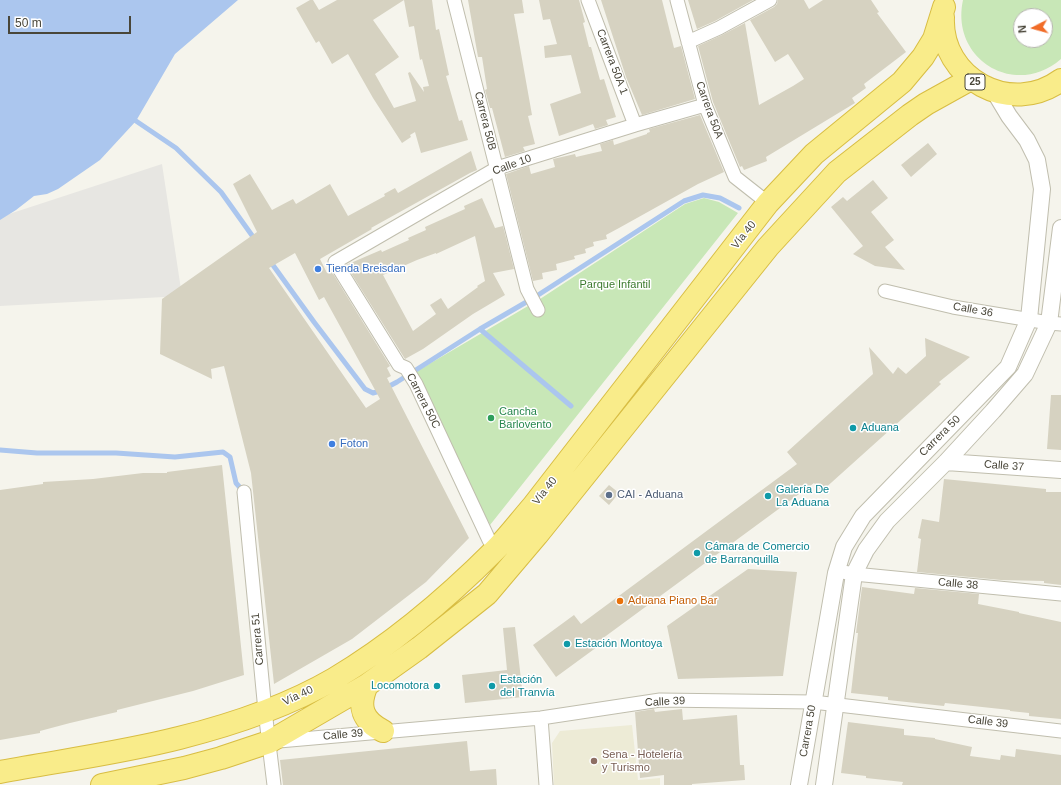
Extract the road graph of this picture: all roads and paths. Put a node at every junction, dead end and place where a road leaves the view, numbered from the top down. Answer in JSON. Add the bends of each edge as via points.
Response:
{"nodes":[{"id":1,"x":454,"y":0,"type":"edge"},
{"id":2,"x":588,"y":0,"type":"edge"},
{"id":3,"x":677,"y":0,"type":"edge"},
{"id":4,"x":770,"y":0,"type":"edge"},
{"id":5,"x":945,"y":3,"type":"edge"},
{"id":6,"x":688,"y":42,"type":"junction"},
{"id":7,"x":971,"y":79,"type":"junction"},
{"id":8,"x":1061,"y":80,"type":"edge"},
{"id":9,"x":994,"y":91,"type":"junction"},
{"id":10,"x":705,"y":105,"type":"junction"},
{"id":11,"x":635,"y":125,"type":"junction"},
{"id":12,"x":497,"y":168,"type":"junction"},
{"id":13,"x":768,"y":203,"type":"junction"},
{"id":14,"x":1061,"y":228,"type":"edge"},
{"id":15,"x":335,"y":262,"type":"joint"},
{"id":16,"x":885,"y":291,"type":"dead end"},
{"id":17,"x":538,"y":310,"type":"dead end"},
{"id":18,"x":1030,"y":319,"type":"junction"},
{"id":19,"x":1055,"y":324,"type":"edge"},
{"id":20,"x":946,"y":462,"type":"junction"},
{"id":21,"x":1061,"y":470,"type":"edge"},
{"id":22,"x":244,"y":492,"type":"dead end"},
{"id":23,"x":496,"y":549,"type":"junction"},
{"id":24,"x":836,"y":571,"type":"junction"},
{"id":25,"x":854,"y":574,"type":"junction"},
{"id":26,"x":1061,"y":594,"type":"edge"},
{"id":27,"x":367,"y":685,"type":"junction"},
{"id":28,"x":813,"y":702,"type":"junction"},
{"id":29,"x":835,"y":705,"type":"junction"},
{"id":30,"x":265,"y":711,"type":"junction"},
{"id":31,"x":541,"y":718,"type":"junction"},
{"id":32,"x":383,"y":731,"type":"junction"},
{"id":33,"x":1061,"y":731,"type":"edge"},
{"id":34,"x":269,"y":742,"type":"junction"},
{"id":35,"x":0,"y":772,"type":"edge"},
{"id":36,"x":102,"y":785,"type":"edge"},
{"id":37,"x":274,"y":785,"type":"edge"},
{"id":38,"x":546,"y":785,"type":"edge"},
{"id":39,"x":799,"y":785,"type":"edge"},
{"id":40,"x":824,"y":785,"type":"edge"}],
"edges":[{"from":1,"to":12,"type":"street","name":"Carrera 50B"},
{"from":2,"to":11,"type":"street","name":"Carrera 50A 1"},
{"from":3,"to":6,"type":"street","name":"Carrera 50A"},
{"from":4,"to":6,"type":"street"},
{"from":5,"to":7,"type":"highway","number":"25","via":[[943,27],[947,46],[957,64]]},
{"from":5,"to":13,"type":"highway","name":"Vía 40","via":[[934,39],[913,71],[814,154]]},
{"from":6,"to":10,"type":"street","name":"Carrera 50A"},
{"from":7,"to":9,"type":"highway","number":"25"},
{"from":7,"to":27,"type":"highway","name":"Vía 40","via":[[910,115],[837,172],[768,247],[538,535],[487,594]]},
{"from":8,"to":9,"type":"highway","number":"25","via":[[1034,93],[1014,95]]},
{"from":9,"to":18,"type":"street","name":"Carrera 50","via":[[1027,140],[1037,160],[1042,189]]},
{"from":10,"to":11,"type":"street","name":"Calle 10"},
{"from":10,"to":13,"type":"street","name":"Carrera 50A","via":[[735,177]]},
{"from":11,"to":12,"type":"street","name":"Calle 10"},
{"from":12,"to":15,"type":"street","name":"Calle 10"},
{"from":12,"to":17,"type":"street","name":"Carrera 50B","via":[[528,291]]},
{"from":13,"to":23,"type":"highway","name":"Vía 40","via":[[533,506]]},
{"from":14,"to":19,"type":"street","name":"Carrera 50"},
{"from":15,"to":23,"type":"street","name":"Carrera 50C","via":[[399,365],[406,368],[416,384],[489,540]]},
{"from":16,"to":18,"type":"street","name":"Calle 36","via":[[953,307]]},
{"from":18,"to":19,"type":"street","name":"Calle 36"},
{"from":18,"to":24,"type":"street","name":"Carrera 50","via":[[1008,367],[863,516],[844,547]]},
{"from":19,"to":20,"type":"street","name":"Carrera 50","via":[[1025,374]]},
{"from":20,"to":21,"type":"street","name":"Calle 37"},
{"from":20,"to":25,"type":"street","name":"Carrera 50","via":[[887,521],[866,550]]},
{"from":22,"to":30,"type":"street","name":"Carrera 51"},
{"from":23,"to":30,"type":"highway","name":"Vía 40","via":[[426,614],[391,641],[333,679]]},
{"from":24,"to":25,"type":"street","name":"Calle 38"},
{"from":24,"to":28,"type":"street","name":"Carrera 50"},
{"from":25,"to":26,"type":"street","name":"Calle 38"},
{"from":25,"to":29,"type":"street","name":"Carrera 50"},
{"from":27,"to":32,"type":"highway","via":[[362,696],[362,707],[366,718],[373,726]]},
{"from":27,"to":34,"type":"highway","name":"Vía 40"},
{"from":28,"to":29,"type":"street","name":"Calle 39"},
{"from":28,"to":31,"type":"street","name":"Calle 39","via":[[660,700]]},
{"from":28,"to":39,"type":"street","name":"Carrera 50"},
{"from":29,"to":33,"type":"street","name":"Calle 39"},
{"from":29,"to":40,"type":"street","name":"Carrera 50"},
{"from":30,"to":34,"type":"street","name":"Carrera 51"},
{"from":30,"to":35,"type":"highway","name":"Vía 40","via":[[147,746]]},
{"from":31,"to":32,"type":"street","name":"Calle 39"},
{"from":31,"to":38,"type":"street"},
{"from":32,"to":34,"type":"street","name":"Calle 39"},
{"from":34,"to":36,"type":"highway","name":"Vía 40","via":[[184,768]]},
{"from":34,"to":37,"type":"street","name":"Carrera 51"}]}
